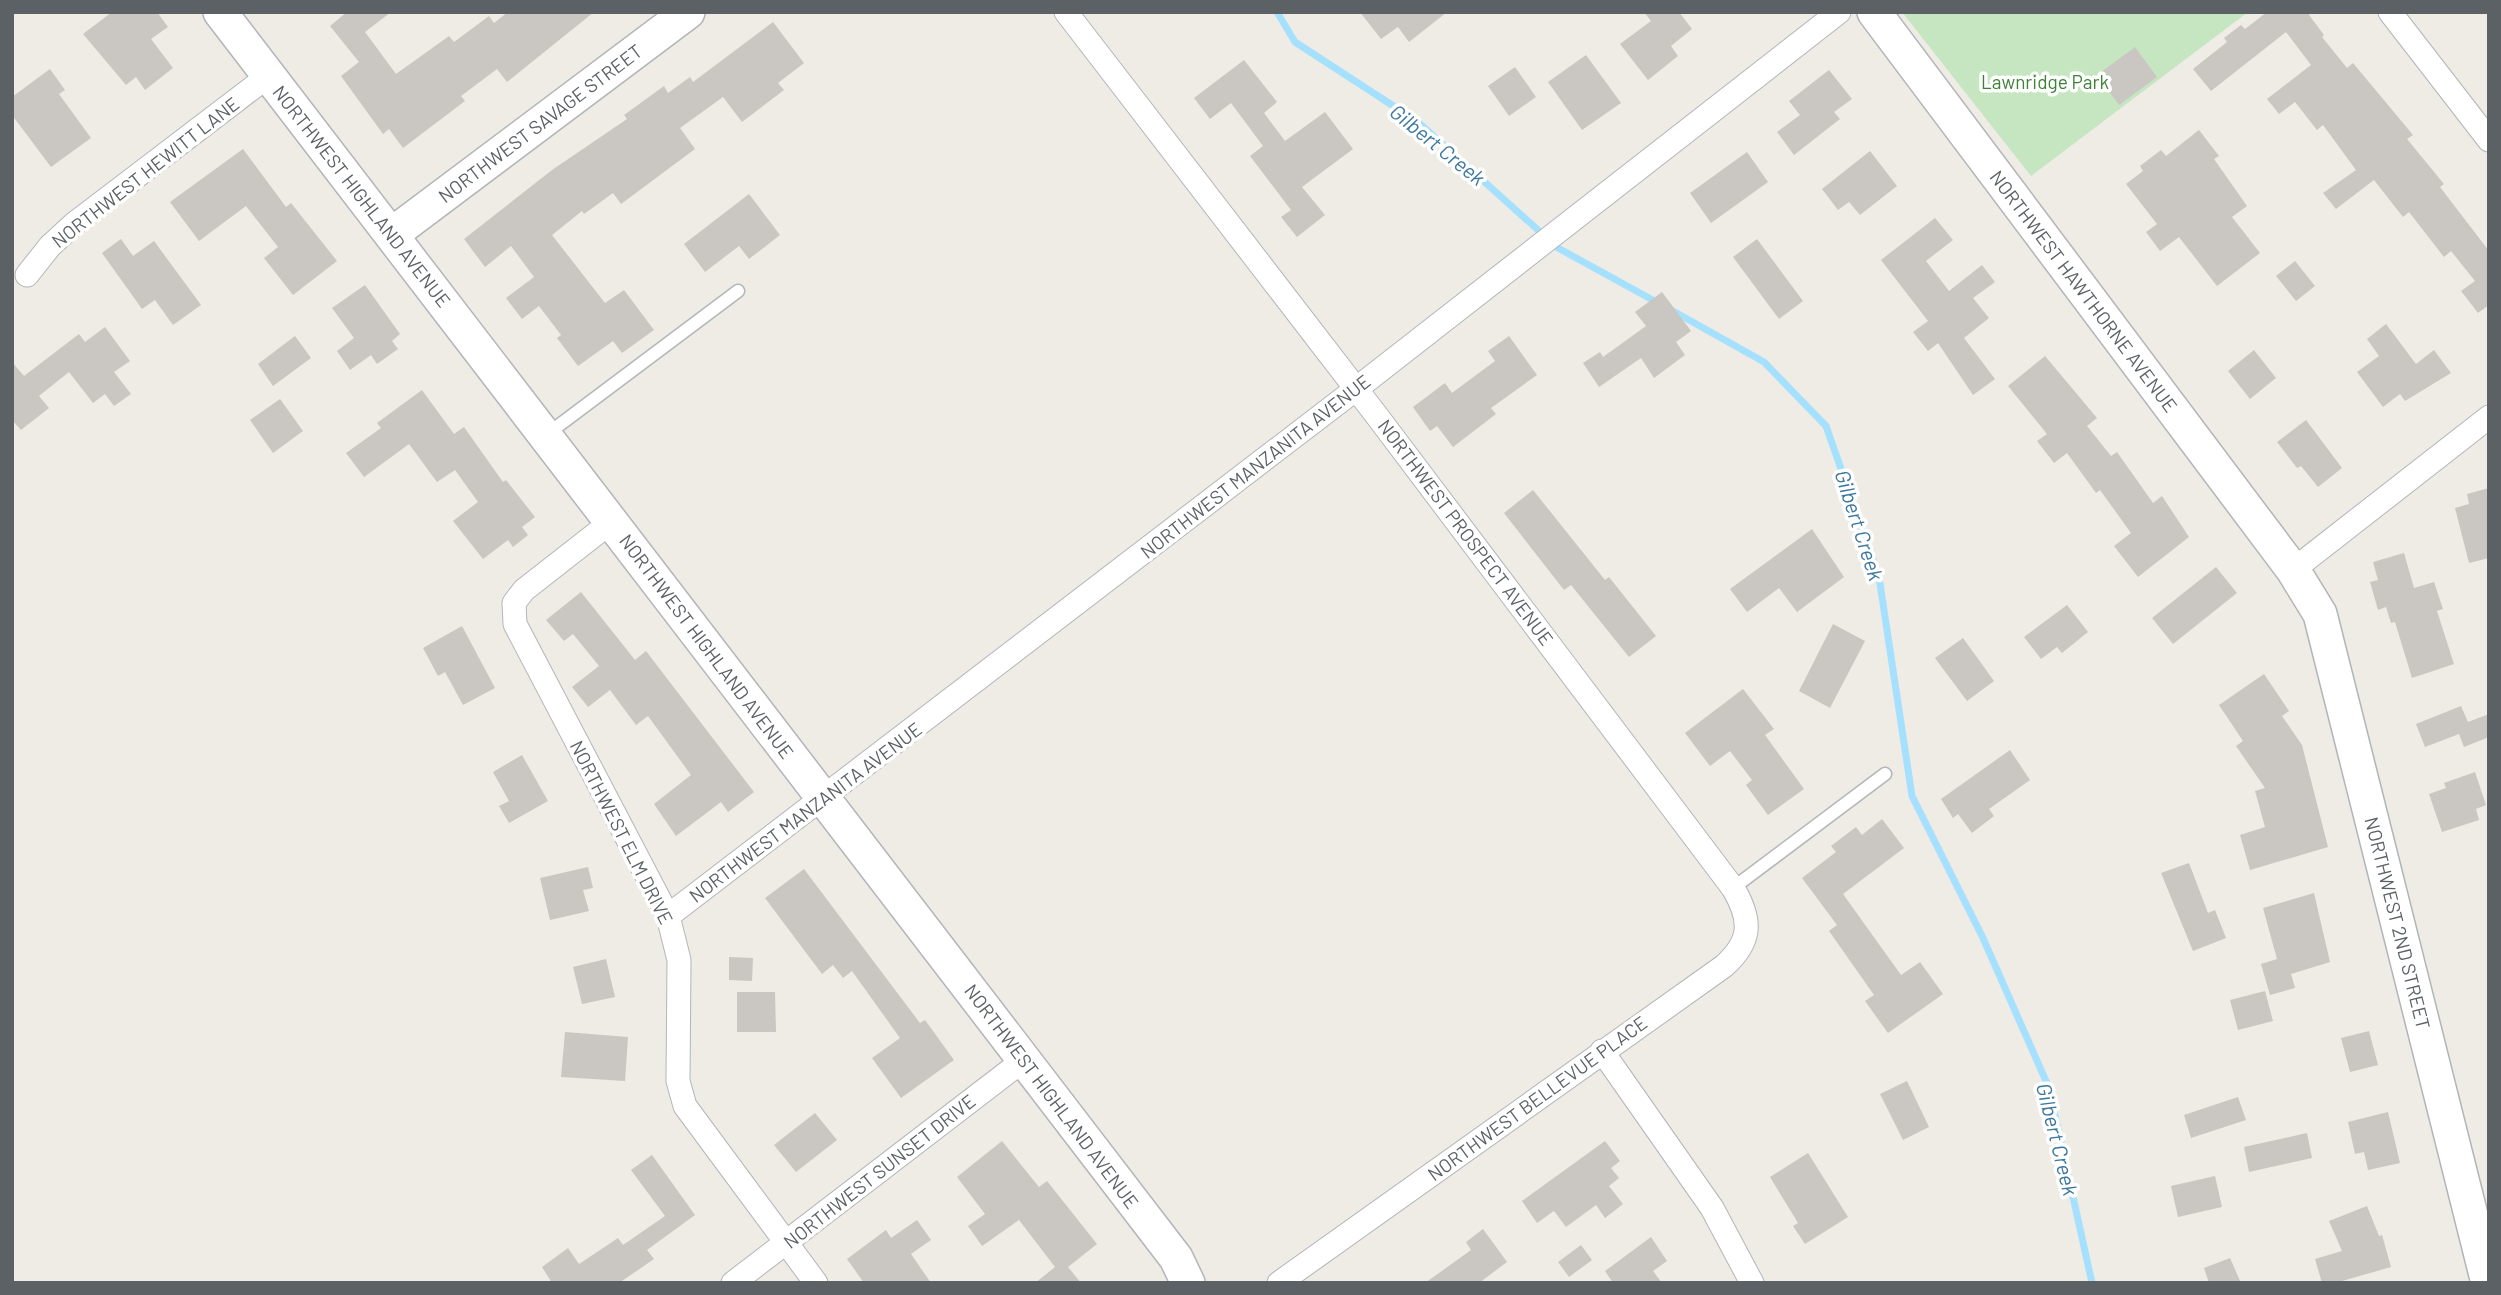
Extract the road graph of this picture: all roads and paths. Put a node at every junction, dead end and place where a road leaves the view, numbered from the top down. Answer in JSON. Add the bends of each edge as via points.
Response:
{"nodes":[{"id":1,"x":220,"y":12,"type":"edge"},
{"id":2,"x":688,"y":12,"type":"edge"},
{"id":3,"x":1066,"y":12,"type":"edge"},
{"id":4,"x":1839,"y":12,"type":"edge"},
{"id":5,"x":1874,"y":12,"type":"edge"},
{"id":6,"x":2390,"y":12,"type":"edge"},
{"id":7,"x":268,"y":76,"type":"junction"},
{"id":8,"x":2489,"y":140,"type":"edge"},
{"id":9,"x":391,"y":234,"type":"junction"},
{"id":10,"x":27,"y":275,"type":"dead end"},
{"id":11,"x":738,"y":291,"type":"dead end"},
{"id":12,"x":1356,"y":389,"type":"junction"},
{"id":13,"x":2489,"y":417,"type":"edge"},
{"id":14,"x":546,"y":435,"type":"junction"},
{"id":15,"x":611,"y":522,"type":"junction"},
{"id":16,"x":2293,"y":570,"type":"junction"},
{"id":17,"x":1885,"y":774,"type":"dead end"},
{"id":18,"x":824,"y":799,"type":"junction"},
{"id":19,"x":1733,"y":888,"type":"junction"},
{"id":20,"x":668,"y":916,"type":"junction"},
{"id":21,"x":1602,"y":1051,"type":"junction"},
{"id":22,"x":1025,"y":1059,"type":"junction"},
{"id":23,"x":787,"y":1242,"type":"junction"},
{"id":24,"x":733,"y":1283,"type":"edge"},
{"id":25,"x":816,"y":1283,"type":"edge"},
{"id":26,"x":1188,"y":1283,"type":"edge"},
{"id":27,"x":1279,"y":1283,"type":"edge"},
{"id":28,"x":1752,"y":1283,"type":"edge"},
{"id":29,"x":2488,"y":1283,"type":"edge"}],
"edges":[{"from":1,"to":7,"type":"street","name":"NORTHWEST HIGHLAND AVENUE"},
{"from":2,"to":9,"type":"street","name":"NORTHWEST SAVAGE STREET"},
{"from":3,"to":12,"type":"street","name":"NORTHWEST PROSPECT AVENUE"},
{"from":4,"to":12,"type":"street","name":"NORTHWEST MANZANITA AVENUE"},
{"from":5,"to":16,"type":"street","name":"NORTHWEST HAWTHORNE AVENUE"},
{"from":6,"to":8,"type":"street"},
{"from":7,"to":9,"type":"street","name":"NORTHWEST HIGHLAND AVENUE"},
{"from":7,"to":10,"type":"street","name":"NORTHWEST HEWITT LANE","via":[[74,224]]},
{"from":9,"to":14,"type":"street","name":"NORTHWEST HIGHLAND AVENUE"},
{"from":11,"to":14,"type":"lane"},
{"from":12,"to":18,"type":"street","name":"NORTHWEST MANZANITA AVENUE"},
{"from":12,"to":19,"type":"street","name":"NORTHWEST PROSPECT AVENUE"},
{"from":13,"to":16,"type":"street"},
{"from":14,"to":15,"type":"street","name":"NORTHWEST HIGHLAND AVENUE"},
{"from":15,"to":18,"type":"street","name":"NORTHWEST HIGHLAND AVENUE"},
{"from":15,"to":20,"type":"street","name":"NORTHWEST ELM DRIVE","via":[[524,590],[512,613]]},
{"from":16,"to":29,"type":"street","name":"NORTHWEST 2ND STREET","via":[[2320,614]]},
{"from":17,"to":19,"type":"lane"},
{"from":18,"to":20,"type":"street","name":"NORTHWEST MANZANITA AVENUE"},
{"from":18,"to":22,"type":"street","name":"NORTHWEST HIGHLAND AVENUE"},
{"from":19,"to":21,"type":"street","name":"NORTHWEST BELLEVUE PLACE","via":[[1747,919],[1740,951]]},
{"from":20,"to":23,"type":"street","name":"NORTHWEST ELM DRIVE","via":[[681,984],[680,1094]]},
{"from":21,"to":27,"type":"street","name":"NORTHWEST BELLEVUE PLACE"},
{"from":21,"to":28,"type":"street","via":[[1712,1208]]},
{"from":22,"to":23,"type":"street","name":"NORTHWEST SUNSET DRIVE"},
{"from":22,"to":26,"type":"street","name":"NORTHWEST HIGHLAND AVENUE","via":[[1176,1258]]},
{"from":23,"to":24,"type":"street","name":"NORTHWEST SUNSET DRIVE"},
{"from":23,"to":25,"type":"street","name":"NORTHWEST ELM DRIVE"}]}
